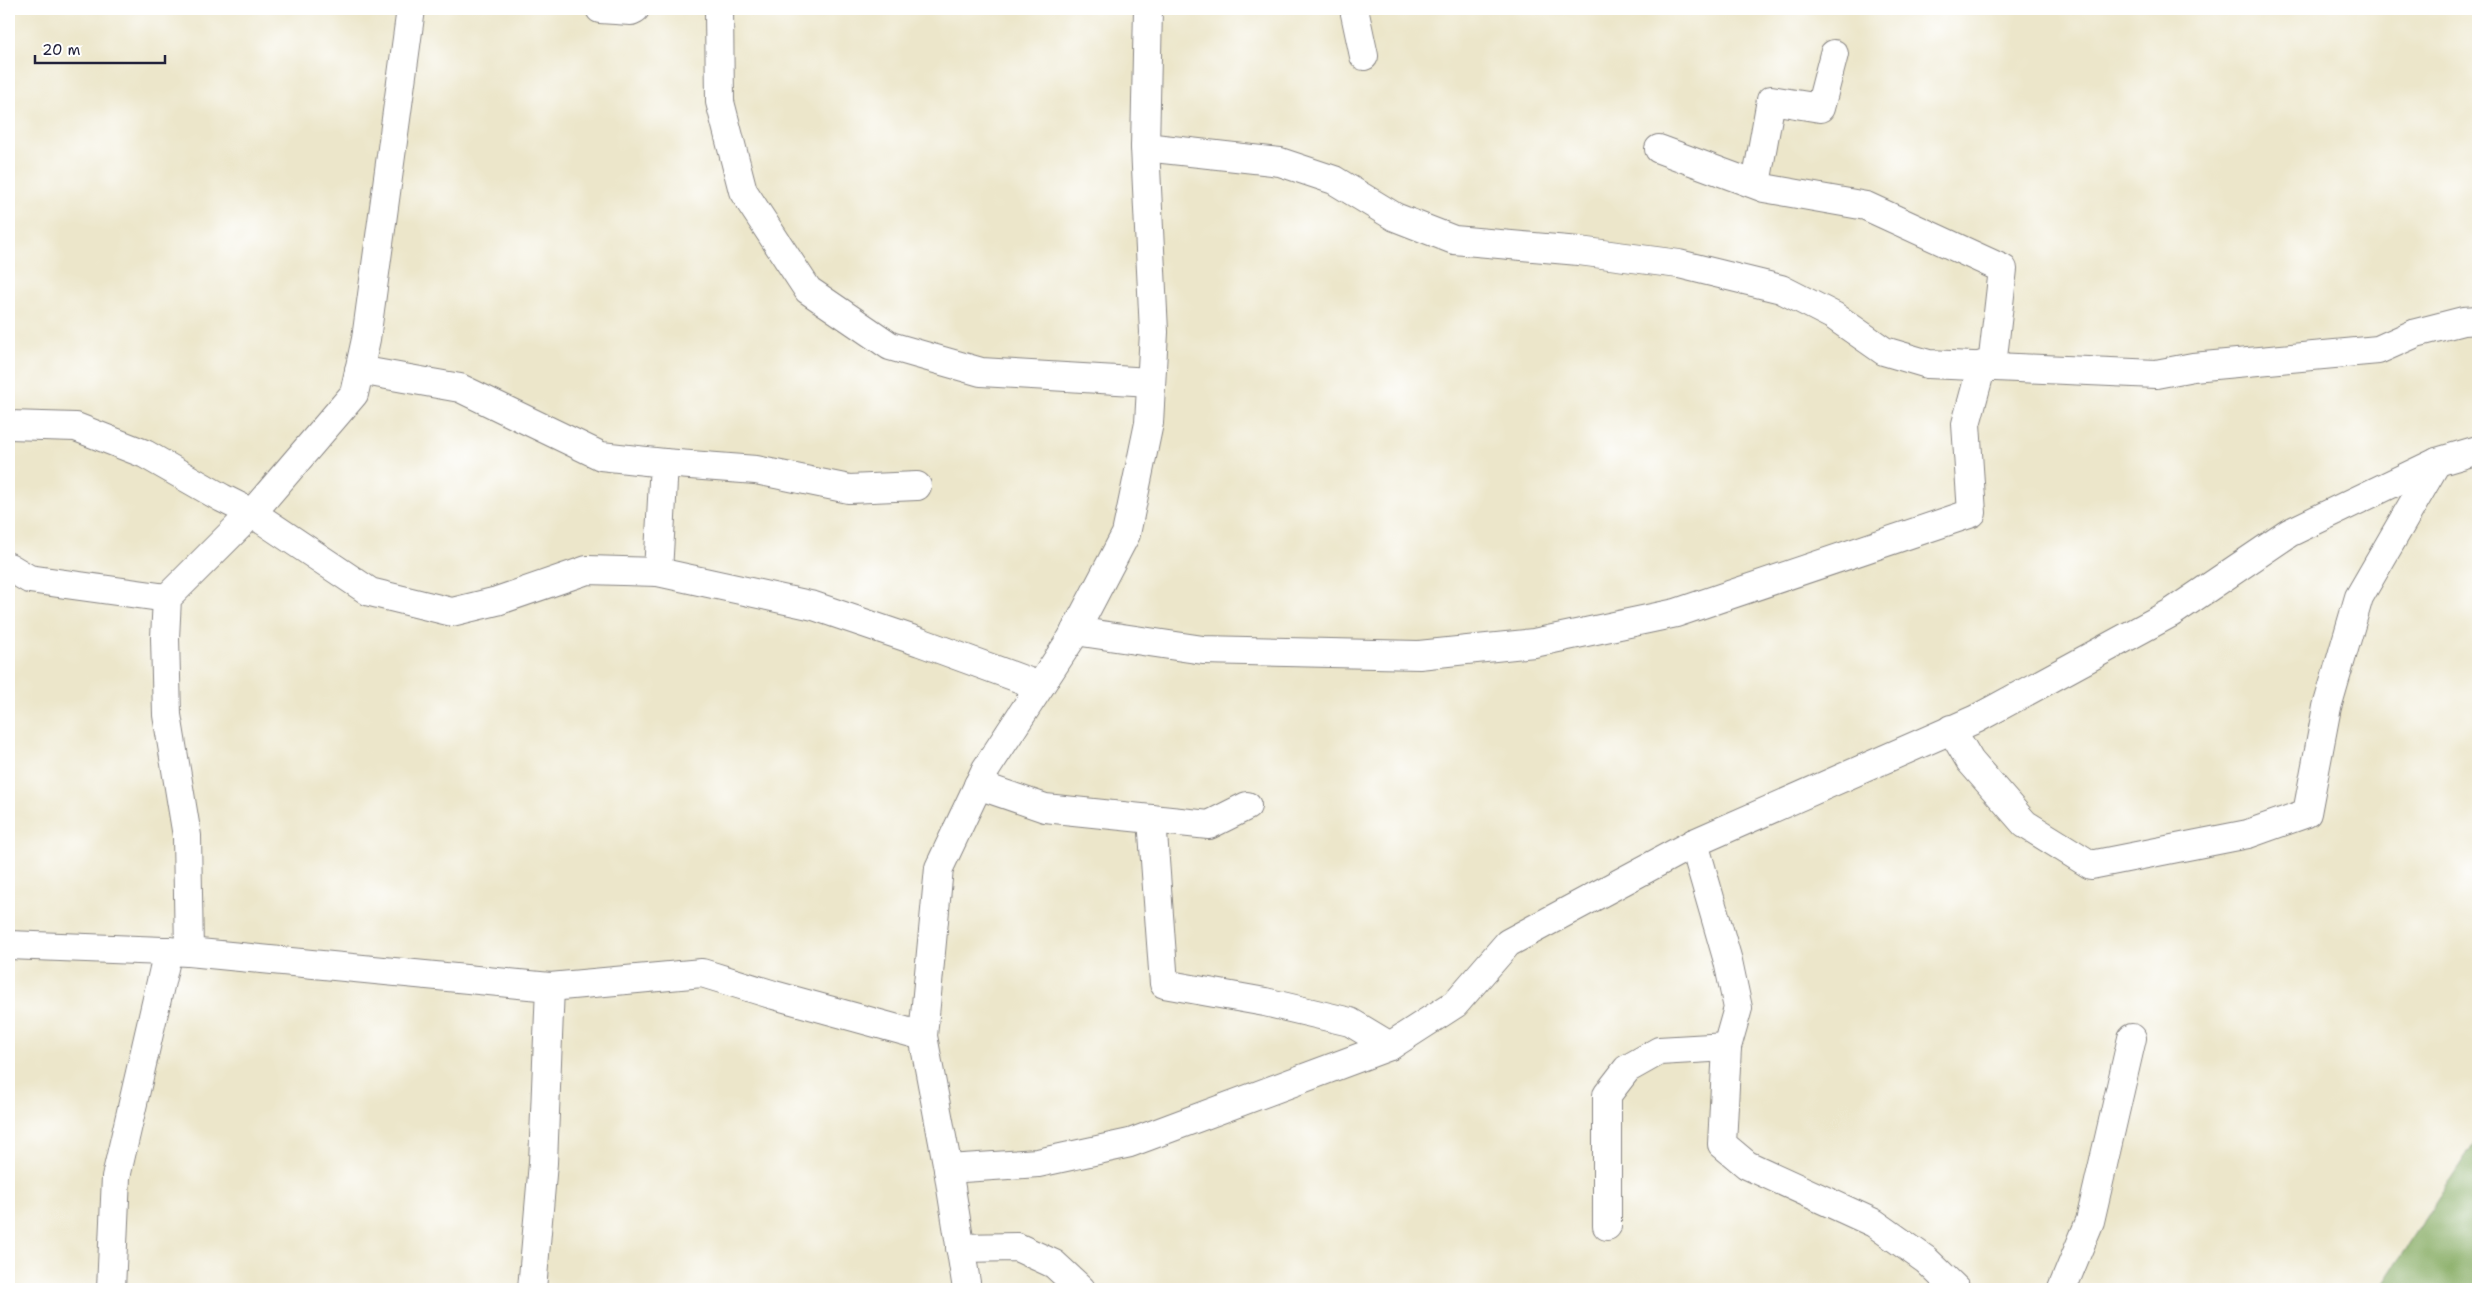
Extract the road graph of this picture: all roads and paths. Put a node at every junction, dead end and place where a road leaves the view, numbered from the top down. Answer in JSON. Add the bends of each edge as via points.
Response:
{"nodes":[{"id":1,"x":411,"y":9,"type":"edge"},
{"id":2,"x":600,"y":9,"type":"edge"},
{"id":3,"x":635,"y":9,"type":"edge"},
{"id":4,"x":719,"y":9,"type":"edge"},
{"id":5,"x":1148,"y":9,"type":"edge"},
{"id":6,"x":1354,"y":9,"type":"edge"},
{"id":7,"x":1834,"y":54,"type":"dead end"},
{"id":8,"x":1364,"y":56,"type":"dead end"},
{"id":9,"x":1145,"y":147,"type":"junction"},
{"id":10,"x":1659,"y":149,"type":"dead end"},
{"id":11,"x":1756,"y":184,"type":"junction"},
{"id":12,"x":2478,"y":320,"type":"edge"},
{"id":13,"x":1987,"y":366,"type":"junction"},
{"id":14,"x":359,"y":370,"type":"junction"},
{"id":15,"x":1151,"y":382,"type":"junction"},
{"id":16,"x":9,"y":425,"type":"edge"},
{"id":17,"x":2478,"y":450,"type":"edge"},
{"id":18,"x":2437,"y":462,"type":"junction"},
{"id":19,"x":664,"y":463,"type":"junction"},
{"id":20,"x":917,"y":486,"type":"dead end"},
{"id":21,"x":252,"y":513,"type":"junction"},
{"id":22,"x":9,"y":567,"type":"edge"},
{"id":23,"x":658,"y":572,"type":"junction"},
{"id":24,"x":167,"y":598,"type":"junction"},
{"id":25,"x":1075,"y":631,"type":"junction"},
{"id":26,"x":1040,"y":686,"type":"junction"},
{"id":27,"x":1951,"y":730,"type":"junction"},
{"id":28,"x":978,"y":785,"type":"junction"},
{"id":29,"x":1247,"y":806,"type":"dead end"},
{"id":30,"x":1152,"y":820,"type":"junction"},
{"id":31,"x":1694,"y":843,"type":"junction"},
{"id":32,"x":9,"y":945,"type":"edge"},
{"id":33,"x":178,"y":952,"type":"junction"},
{"id":34,"x":550,"y":987,"type":"junction"},
{"id":35,"x":923,"y":1036,"type":"junction"},
{"id":36,"x":2132,"y":1038,"type":"dead end"},
{"id":37,"x":1390,"y":1046,"type":"junction"},
{"id":38,"x":1727,"y":1047,"type":"junction"},
{"id":39,"x":948,"y":1169,"type":"junction"},
{"id":40,"x":1607,"y":1226,"type":"dead end"},
{"id":41,"x":960,"y":1248,"type":"junction"},
{"id":42,"x":111,"y":1289,"type":"edge"},
{"id":43,"x":532,"y":1289,"type":"edge"},
{"id":44,"x":967,"y":1289,"type":"edge"},
{"id":45,"x":1080,"y":1289,"type":"edge"},
{"id":46,"x":1956,"y":1289,"type":"edge"},
{"id":47,"x":2062,"y":1289,"type":"edge"}],
"edges":[{"from":1,"to":14,"type":"street"},
{"from":2,"to":3,"type":"street"},
{"from":4,"to":15,"type":"street","via":[[720,102],[743,191],[808,290],[890,346],[981,372]]},
{"from":5,"to":9,"type":"street"},
{"from":6,"to":8,"type":"street"},
{"from":7,"to":11,"type":"street","via":[[1820,108],[1771,100]]},
{"from":9,"to":13,"type":"street","via":[[1280,162],[1334,180],[1395,217],[1454,240],[1679,264],[1781,289],[1834,316],[1884,351],[1928,364]]},
{"from":9,"to":15,"type":"street","via":[[1154,332]]},
{"from":10,"to":11,"type":"street"},
{"from":11,"to":13,"type":"street","via":[[1866,206],[2003,269]]},
{"from":12,"to":13,"type":"street","via":[[2416,333],[2378,350],[2193,367],[2156,374]]},
{"from":13,"to":25,"type":"street","via":[[1966,424],[1972,513],[1676,613],[1534,643],[1419,655],[1203,650]]},
{"from":14,"to":19,"type":"street","via":[[460,388],[601,456]]},
{"from":14,"to":21,"type":"street","via":[[354,394]]},
{"from":15,"to":25,"type":"street","via":[[1149,423],[1126,534]]},
{"from":16,"to":21,"type":"street","via":[[76,427],[146,454]]},
{"from":17,"to":18,"type":"street"},
{"from":18,"to":27,"type":"street","via":[[2289,533],[2171,613]]},
{"from":18,"to":27,"type":"street","via":[[2360,597],[2327,707],[2307,813],[2248,834],[2091,865],[2025,824],[1970,761]]},
{"from":19,"to":20,"type":"street","via":[[756,470],[849,489]]},
{"from":19,"to":23,"type":"street"},
{"from":21,"to":23,"type":"street","via":[[370,592],[452,612],[497,601],[587,570]]},
{"from":21,"to":24,"type":"street"},
{"from":22,"to":24,"type":"street","via":[[29,579]]},
{"from":23,"to":26,"type":"street","via":[[814,606]]},
{"from":24,"to":33,"type":"street","via":[[167,715],[187,836]]},
{"from":25,"to":26,"type":"street"},
{"from":26,"to":28,"type":"street"},
{"from":27,"to":31,"type":"street"},
{"from":28,"to":30,"type":"street","via":[[1045,808]]},
{"from":28,"to":35,"type":"street","via":[[940,868]]},
{"from":29,"to":30,"type":"street","via":[[1209,825]]},
{"from":30,"to":37,"type":"street","via":[[1164,984],[1265,1002],[1350,1022]]},
{"from":31,"to":37,"type":"street","via":[[1508,942],[1455,1004]]},
{"from":31,"to":38,"type":"street","via":[[1728,960],[1738,1008]]},
{"from":32,"to":33,"type":"street"},
{"from":33,"to":34,"type":"street"},
{"from":33,"to":42,"type":"street","via":[[116,1177]]},
{"from":34,"to":35,"type":"street","via":[[702,973]]},
{"from":34,"to":43,"type":"street","via":[[543,1163]]},
{"from":35,"to":39,"type":"street"},
{"from":36,"to":47,"type":"street","via":[[2090,1221]]},
{"from":37,"to":39,"type":"street","via":[[1130,1143],[1038,1163]]},
{"from":38,"to":40,"type":"street","via":[[1659,1051],[1627,1069],[1607,1095]]},
{"from":38,"to":46,"type":"street","via":[[1722,1144],[1747,1165],[1874,1223],[1926,1260]]},
{"from":39,"to":41,"type":"street"},
{"from":41,"to":44,"type":"street"},
{"from":41,"to":45,"type":"street","via":[[1017,1247],[1054,1264]]}]}
